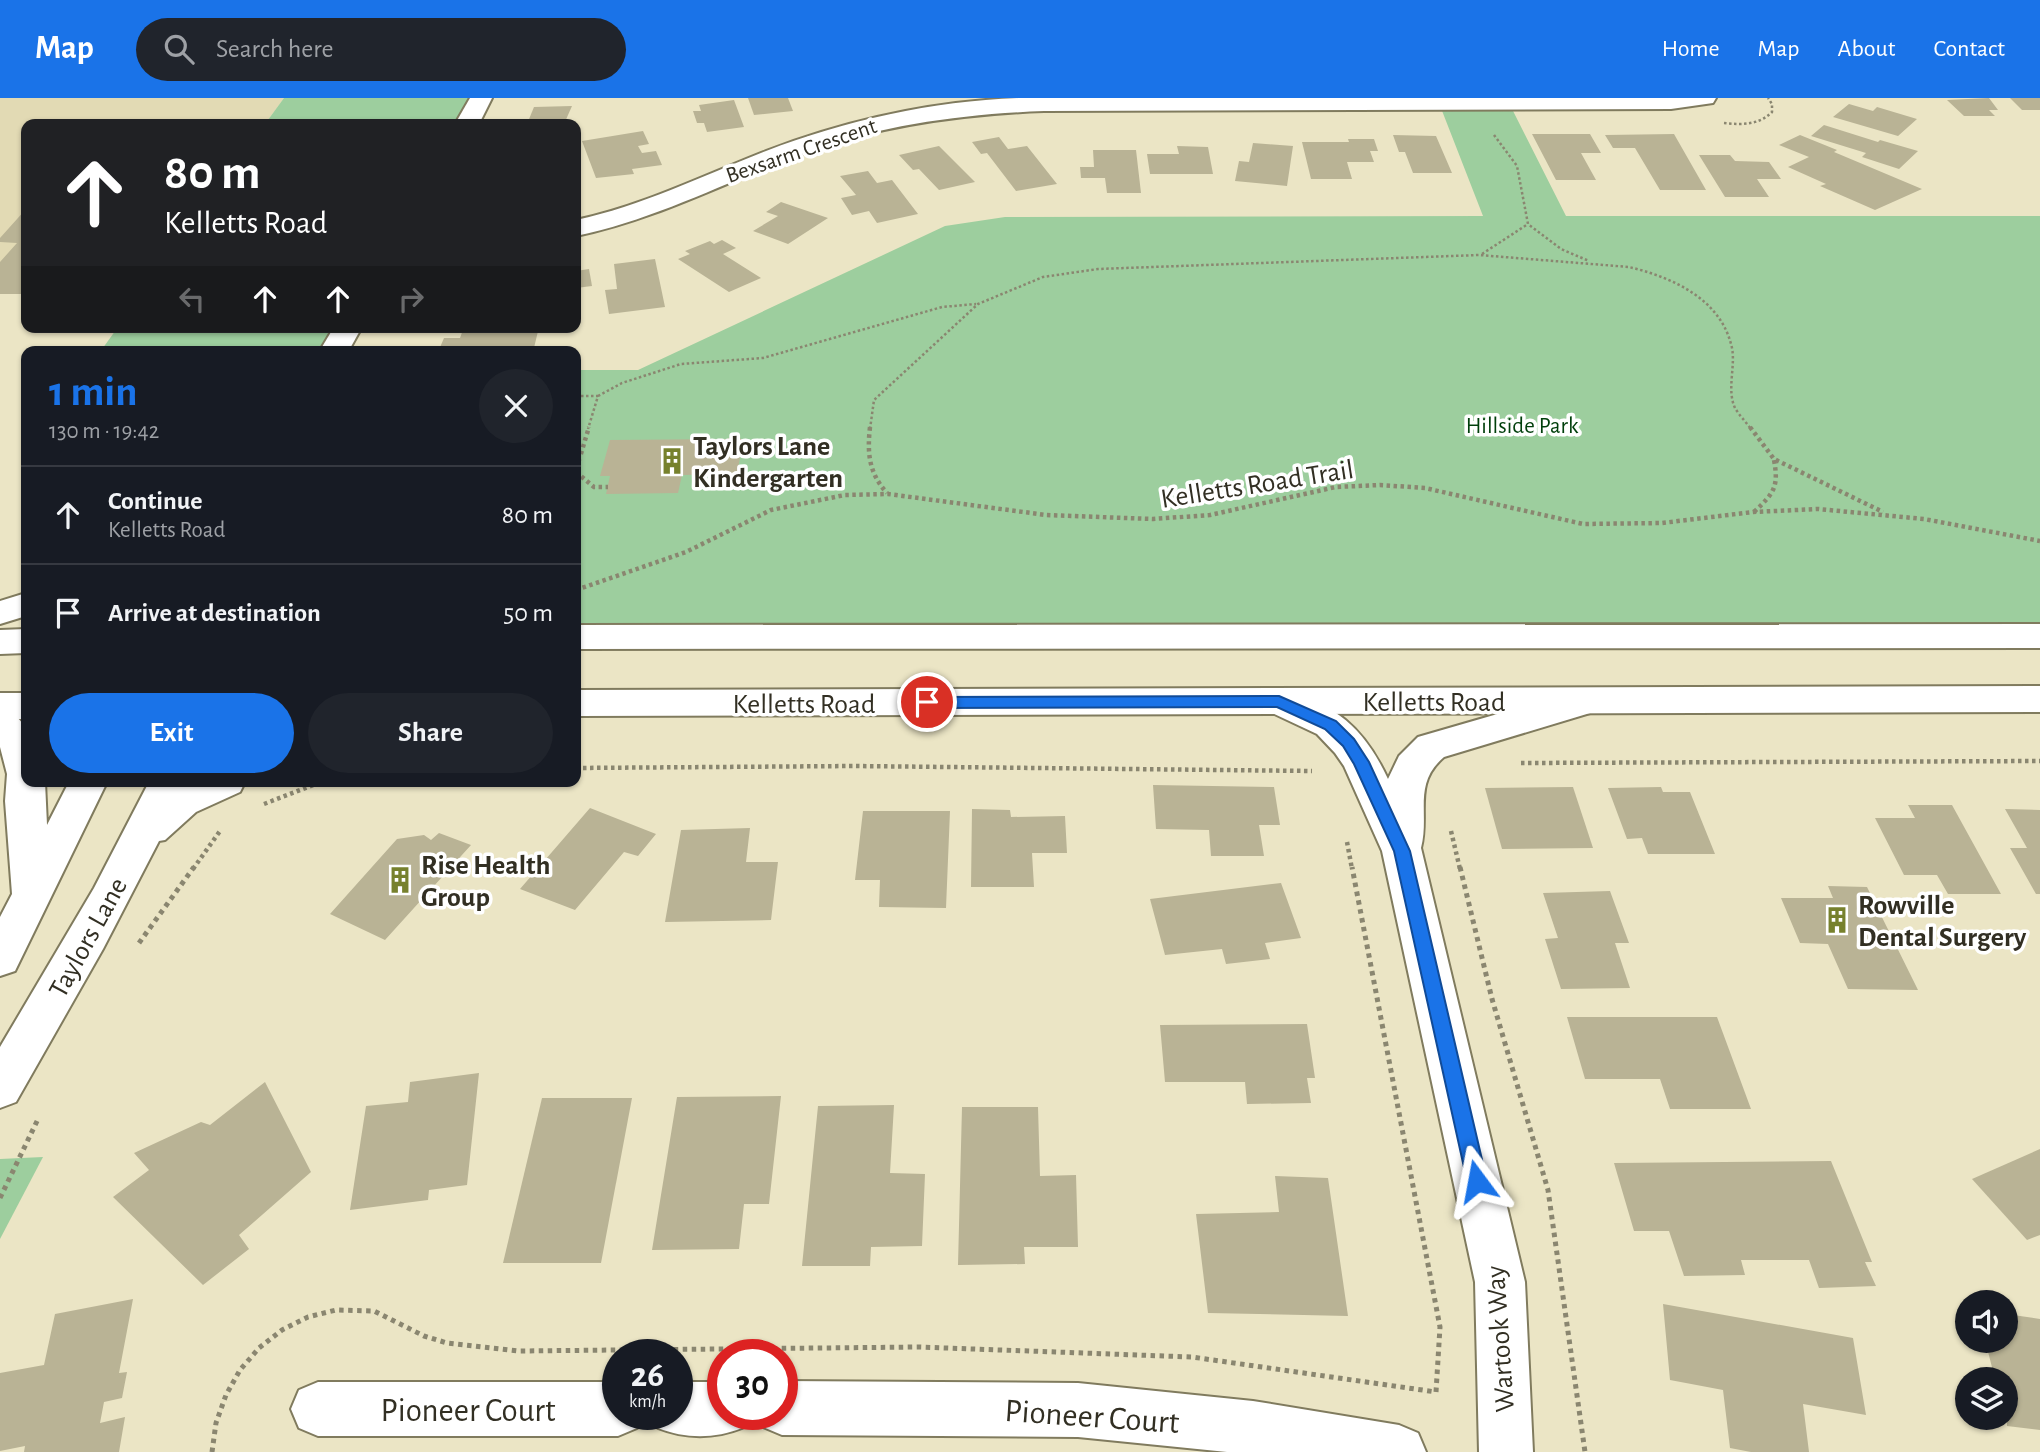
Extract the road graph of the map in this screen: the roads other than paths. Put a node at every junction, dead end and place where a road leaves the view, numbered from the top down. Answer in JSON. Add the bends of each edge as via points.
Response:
{"nodes":[{"id":1,"x":481,"y":98,"type":"edge"},
{"id":2,"x":1712,"y":99,"type":"edge"},
{"id":3,"x":956,"y":103,"type":"edge"},
{"id":4,"x":470,"y":119,"type":"edge"},
{"id":5,"x":581,"y":227,"type":"edge"},
{"id":6,"x":21,"y":606,"type":"edge"},
{"id":7,"x":0,"y":613,"type":"edge"},
{"id":8,"x":2040,"y":636,"type":"edge"},
{"id":9,"x":581,"y":637,"type":"edge"},
{"id":10,"x":21,"y":641,"type":"edge"},
{"id":11,"x":0,"y":642,"type":"edge"},
{"id":12,"x":2040,"y":699,"type":"edge"},
{"id":13,"x":1279,"y":701,"type":"junction"},
{"id":14,"x":1587,"y":701,"type":"junction"},
{"id":15,"x":581,"y":703,"type":"edge"},
{"id":16,"x":0,"y":706,"type":"edge"},
{"id":17,"x":21,"y":706,"type":"edge"},
{"id":18,"x":0,"y":721,"type":"edge"},
{"id":19,"x":21,"y":750,"type":"edge"},
{"id":20,"x":26,"y":787,"type":"edge"},
{"id":21,"x":86,"y":787,"type":"edge"},
{"id":22,"x":167,"y":787,"type":"edge"},
{"id":23,"x":239,"y":795,"type":"edge"},
{"id":24,"x":144,"y":835,"type":"junction"},
{"id":25,"x":1402,"y":851,"type":"junction"},
{"id":26,"x":32,"y":896,"type":"junction"},
{"id":27,"x":0,"y":959,"type":"edge"},
{"id":28,"x":0,"y":1088,"type":"edge"},
{"id":29,"x":798,"y":1408,"type":"edge"},
{"id":30,"x":318,"y":1409,"type":"dead end"},
{"id":31,"x":602,"y":1409,"type":"edge"},
{"id":32,"x":1399,"y":1452,"type":"edge"},
{"id":33,"x":1506,"y":1452,"type":"edge"}],
"edges":[{"from":1,"to":4,"type":"main road"},
{"from":2,"to":3,"type":"main road","name":"Bexsarm Crescent"},
{"from":3,"to":5,"type":"main road","name":"Bexsarm Crescent","via":[[802,146],[643,210]]},
{"from":6,"to":7,"type":"main road"},
{"from":8,"to":9,"type":"main road"},
{"from":10,"to":11,"type":"main road"},
{"from":12,"to":14,"type":"main road","name":"Kelletts Road"},
{"from":13,"to":14,"type":"main road","name":"Kelletts Road"},
{"from":13,"to":15,"type":"main road","name":"Kelletts Road"},
{"from":13,"to":25,"type":"main road","name":"Wartook Way","via":[[1330,725],[1348,743]]},
{"from":14,"to":25,"type":"main road","via":[[1431,747],[1418,755],[1405,784]]},
{"from":16,"to":17,"type":"main road"},
{"from":18,"to":19,"type":"main road"},
{"from":20,"to":26,"type":"main road"},
{"from":21,"to":26,"type":"main road"},
{"from":22,"to":24,"type":"main road","name":"Taylors Lane"},
{"from":23,"to":24,"type":"main road","via":[[182,802]]},
{"from":24,"to":28,"type":"main road","name":"Taylors Lane"},
{"from":25,"to":33,"type":"main road","name":"Wartook Way","via":[[1500,1282]]},
{"from":26,"to":27,"type":"main road"},
{"from":29,"to":32,"type":"main road","name":"Pioneer Court","via":[[1078,1410],[1253,1428]]},
{"from":30,"to":31,"type":"main road","name":"Pioneer Court"}]}
